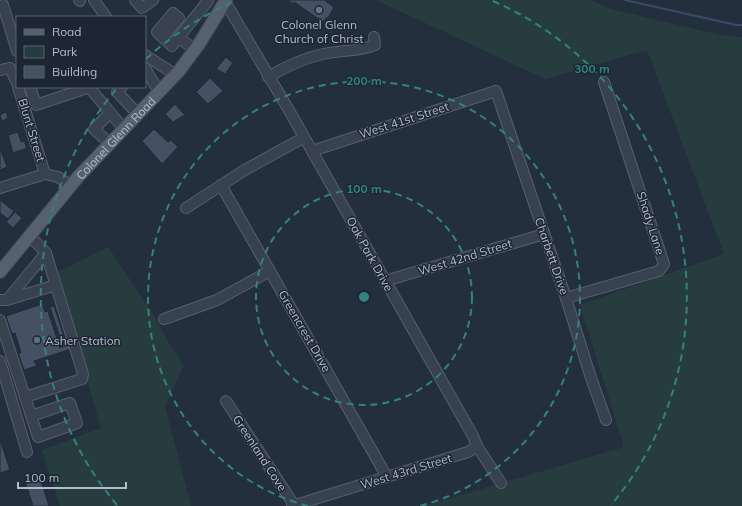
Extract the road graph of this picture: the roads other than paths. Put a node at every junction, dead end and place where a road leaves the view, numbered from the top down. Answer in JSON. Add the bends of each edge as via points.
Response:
{"nodes":[{"id":1,"x":94,"y":0,"type":"edge"},
{"id":2,"x":135,"y":0,"type":"edge"},
{"id":3,"x":153,"y":0,"type":"edge"},
{"id":4,"x":208,"y":1,"type":"edge"},
{"id":5,"x":224,"y":3,"type":"edge"},
{"id":6,"x":0,"y":6,"type":"edge"},
{"id":7,"x":105,"y":16,"type":"edge"},
{"id":8,"x":179,"y":18,"type":"dead end"},
{"id":9,"x":193,"y":19,"type":"junction"},
{"id":10,"x":208,"y":27,"type":"junction"},
{"id":11,"x":374,"y":36,"type":"dead end"},
{"id":12,"x":178,"y":38,"type":"junction"},
{"id":13,"x":16,"y":49,"type":"edge"},
{"id":14,"x":195,"y":49,"type":"junction"},
{"id":15,"x":146,"y":56,"type":"edge"},
{"id":16,"x":2,"y":69,"type":"edge"},
{"id":17,"x":146,"y":70,"type":"edge"},
{"id":18,"x":176,"y":75,"type":"junction"},
{"id":19,"x":268,"y":77,"type":"junction"},
{"id":20,"x":16,"y":80,"type":"edge"},
{"id":21,"x":604,"y":82,"type":"dead end"},
{"id":22,"x":18,"y":88,"type":"edge"},
{"id":23,"x":30,"y":88,"type":"edge"},
{"id":24,"x":87,"y":88,"type":"edge"},
{"id":25,"x":91,"y":88,"type":"edge"},
{"id":26,"x":117,"y":89,"type":"edge"},
{"id":27,"x":496,"y":91,"type":"joint"},
{"id":28,"x":159,"y":92,"type":"junction"},
{"id":29,"x":110,"y":113,"type":"junction"},
{"id":30,"x":138,"y":114,"type":"junction"},
{"id":31,"x":124,"y":128,"type":"junction"},
{"id":32,"x":303,"y":138,"type":"junction"},
{"id":33,"x":109,"y":142,"type":"junction"},
{"id":34,"x":312,"y":150,"type":"junction"},
{"id":35,"x":45,"y":174,"type":"junction"},
{"id":36,"x":221,"y":185,"type":"junction"},
{"id":37,"x":71,"y":186,"type":"junction"},
{"id":38,"x":0,"y":188,"type":"edge"},
{"id":39,"x":186,"y":208,"type":"dead end"},
{"id":40,"x":544,"y":234,"type":"junction"},
{"id":41,"x":30,"y":236,"type":"junction"},
{"id":42,"x":46,"y":253,"type":"junction"},
{"id":43,"x":270,"y":271,"type":"junction"},
{"id":44,"x":0,"y":272,"type":"edge"},
{"id":45,"x":385,"y":280,"type":"junction"},
{"id":46,"x":56,"y":285,"type":"junction"},
{"id":47,"x":566,"y":298,"type":"junction"},
{"id":48,"x":4,"y":300,"type":"edge"},
{"id":49,"x":164,"y":319,"type":"dead end"},
{"id":50,"x":0,"y":320,"type":"edge"},
{"id":51,"x":0,"y":362,"type":"edge"},
{"id":52,"x":2,"y":373,"type":"edge"},
{"id":53,"x":25,"y":397,"type":"junction"},
{"id":54,"x":226,"y":401,"type":"dead end"},
{"id":55,"x":31,"y":416,"type":"dead end"},
{"id":56,"x":606,"y":420,"type":"dead end"},
{"id":57,"x":476,"y":446,"type":"junction"},
{"id":58,"x":27,"y":452,"type":"dead end"},
{"id":59,"x":387,"y":477,"type":"junction"},
{"id":60,"x":500,"y":483,"type":"dead end"},
{"id":61,"x":293,"y":506,"type":"edge"}],
"edges":[{"from":1,"to":7,"type":"street"},
{"from":2,"to":3,"type":"street","via":[[142,8]]},
{"from":4,"to":5,"type":"street"},
{"from":4,"to":9,"type":"street"},
{"from":5,"to":10,"type":"main road","name":"Colonel Glenn Road"},
{"from":5,"to":19,"type":"street","name":"Oak Park Drive"},
{"from":6,"to":13,"type":"street","via":[[3,5]]},
{"from":8,"to":12,"type":"street","via":[[173,13],[157,32],[172,46]]},
{"from":9,"to":10,"type":"street"},
{"from":9,"to":12,"type":"street"},
{"from":10,"to":14,"type":"main road","name":"Colonel Glenn Road"},
{"from":11,"to":19,"type":"street","via":[[374,45],[367,48],[323,54],[303,60]]},
{"from":12,"to":14,"type":"street"},
{"from":14,"to":18,"type":"main road","name":"Colonel Glenn Road"},
{"from":15,"to":18,"type":"street"},
{"from":16,"to":20,"type":"street","name":"Blunt Street","via":[[12,70]]},
{"from":17,"to":28,"type":"street"},
{"from":18,"to":28,"type":"main road","name":"Colonel Glenn Road"},
{"from":19,"to":32,"type":"street","name":"Oak Park Drive"},
{"from":21,"to":47,"type":"street","name":"Shady Lane","via":[[664,264],[659,271]]},
{"from":22,"to":35,"type":"street","name":"Blunt Street"},
{"from":23,"to":24,"type":"street","via":[[36,105]]},
{"from":25,"to":29,"type":"street"},
{"from":26,"to":30,"type":"street"},
{"from":27,"to":34,"type":"street","name":"West 41st Street"},
{"from":27,"to":40,"type":"street","name":"Charbett Drive"},
{"from":28,"to":30,"type":"main road","name":"Colonel Glenn Road"},
{"from":29,"to":31,"type":"street"},
{"from":29,"to":33,"type":"street","via":[[94,129]]},
{"from":30,"to":31,"type":"main road","name":"Colonel Glenn Road"},
{"from":31,"to":33,"type":"main road","name":"Colonel Glenn Road"},
{"from":32,"to":34,"type":"street","name":"Oak Park Drive"},
{"from":32,"to":36,"type":"street"},
{"from":33,"to":37,"type":"main road","name":"Colonel Glenn Road"},
{"from":34,"to":45,"type":"street","name":"Oak Park Drive"},
{"from":35,"to":37,"type":"street","via":[[58,177]]},
{"from":35,"to":38,"type":"street"},
{"from":36,"to":39,"type":"street"},
{"from":36,"to":43,"type":"street","name":"Greencrest Drive"},
{"from":37,"to":41,"type":"main road","name":"Colonel Glenn Road"},
{"from":40,"to":45,"type":"street","name":"West 42nd Street"},
{"from":40,"to":47,"type":"street","name":"Charbett Drive"},
{"from":41,"to":42,"type":"street"},
{"from":41,"to":44,"type":"main road","name":"Colonel Glenn Road"},
{"from":42,"to":46,"type":"street"},
{"from":42,"to":48,"type":"street"},
{"from":43,"to":49,"type":"street","via":[[217,300]]},
{"from":43,"to":59,"type":"street","name":"Greencrest Drive"},
{"from":45,"to":57,"type":"street","name":"Oak Park Drive","via":[[473,436]]},
{"from":46,"to":48,"type":"street"},
{"from":46,"to":53,"type":"street","via":[[83,374],[82,379]]},
{"from":47,"to":56,"type":"street","name":"Charbett Drive"},
{"from":50,"to":53,"type":"street"},
{"from":51,"to":52,"type":"street"},
{"from":52,"to":58,"type":"street"},
{"from":53,"to":55,"type":"street"},
{"from":54,"to":61,"type":"street","name":"Greenland Cove"},
{"from":57,"to":59,"type":"street","name":"West 43rd Street","via":[[468,452]]},
{"from":57,"to":60,"type":"street"},
{"from":59,"to":61,"type":"street","name":"West 43rd Street"}]}
